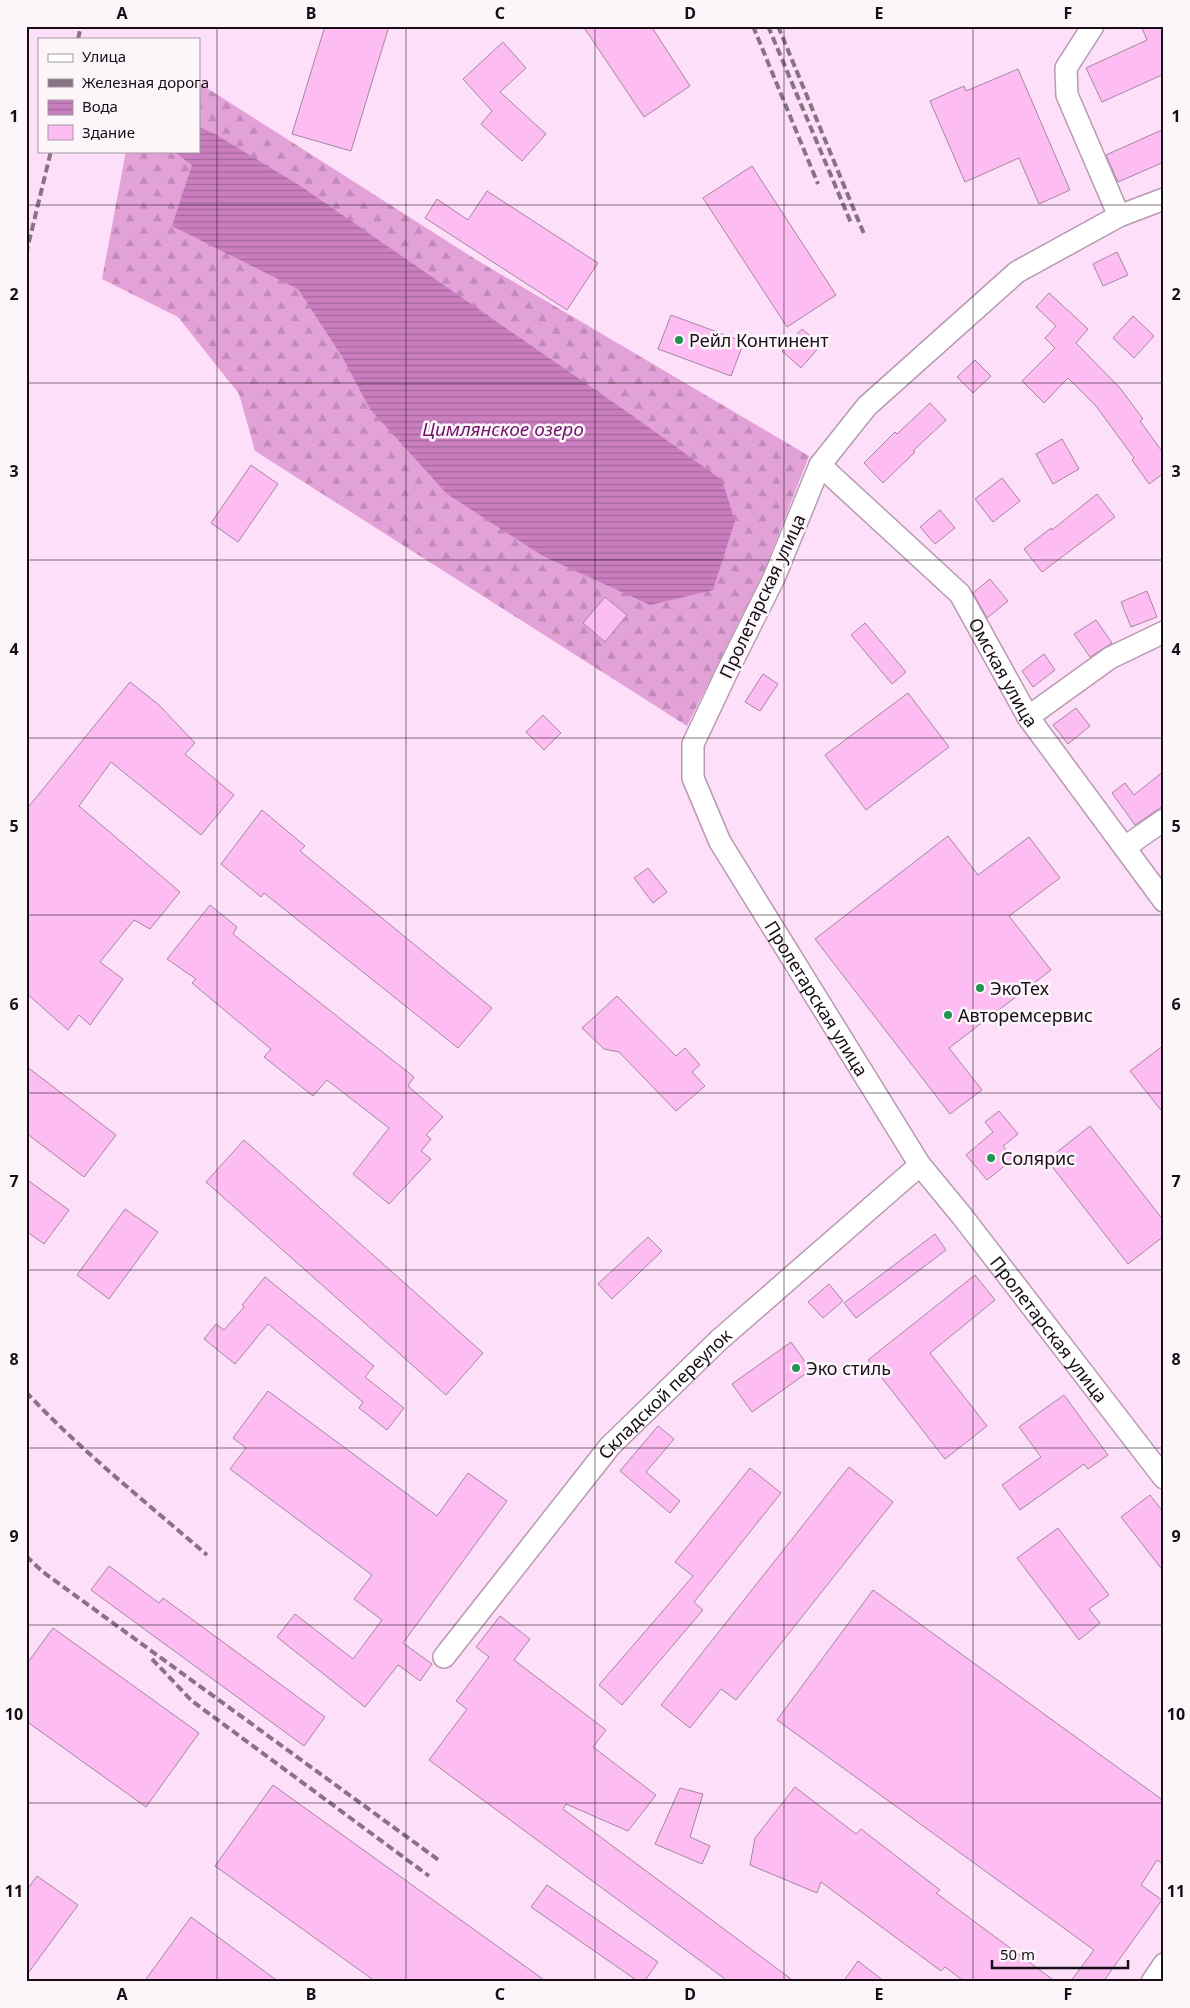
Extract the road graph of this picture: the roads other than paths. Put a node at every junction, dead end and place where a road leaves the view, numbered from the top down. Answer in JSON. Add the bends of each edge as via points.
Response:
{"nodes":[{"id":1,"x":1093,"y":26,"type":"edge"},
{"id":2,"x":1164,"y":199,"type":"edge"},
{"id":3,"x":1119,"y":216,"type":"junction"},
{"id":4,"x":820,"y":465,"type":"junction"},
{"id":5,"x":1164,"y":632,"type":"edge"},
{"id":6,"x":1028,"y":718,"type":"junction"},
{"id":7,"x":1164,"y":820,"type":"edge"},
{"id":8,"x":1125,"y":848,"type":"junction"},
{"id":9,"x":1164,"y":901,"type":"edge"},
{"id":10,"x":920,"y":1165,"type":"junction"},
{"id":11,"x":1164,"y":1478,"type":"edge"},
{"id":12,"x":444,"y":1657,"type":"dead end"},
{"id":13,"x":1164,"y":1964,"type":"edge"},
{"id":14,"x":1152,"y":1982,"type":"edge"}],
"edges":[{"from":1,"to":3,"type":"street","via":[[1066,68],[1067,95]]},
{"from":2,"to":3,"type":"street","name":"Пролетарская улица"},
{"from":3,"to":4,"type":"street","name":"Пролетарская улица","via":[[1017,272],[867,406]]},
{"from":4,"to":6,"type":"street","name":"Омская улица","via":[[960,594]]},
{"from":4,"to":10,"type":"street","name":"Пролетарская улица","via":[[774,578],[694,744],[693,778],[720,842]]},
{"from":5,"to":6,"type":"street","via":[[1110,658]]},
{"from":6,"to":8,"type":"street","name":"Омская улица"},
{"from":7,"to":8,"type":"street"},
{"from":8,"to":9,"type":"street","name":"Омская улица"},
{"from":10,"to":11,"type":"street","name":"Пролетарская улица"},
{"from":10,"to":12,"type":"street","name":"Складской переулок","via":[[719,1340],[610,1446]]},
{"from":13,"to":14,"type":"street"}]}
